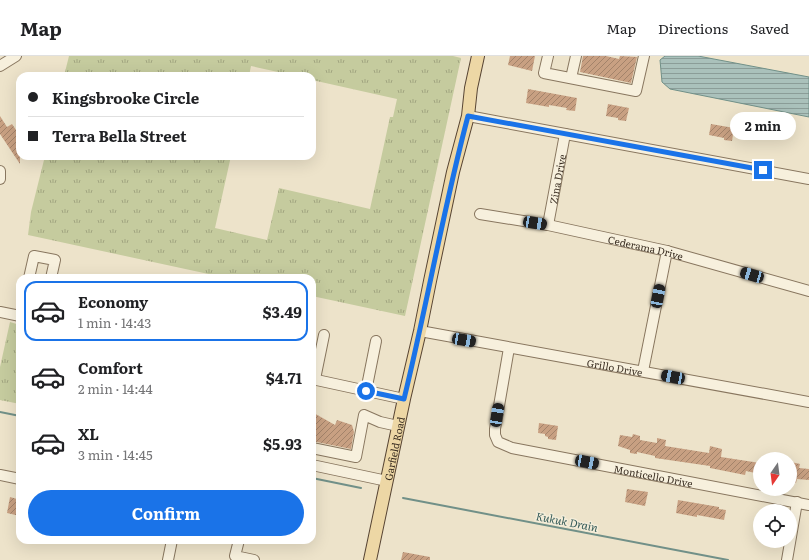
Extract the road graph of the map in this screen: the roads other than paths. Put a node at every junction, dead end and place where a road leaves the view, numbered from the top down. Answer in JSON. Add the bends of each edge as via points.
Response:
{"nodes":[{"id":1,"x":16,"y":56,"type":"edge"},
{"id":2,"x":478,"y":56,"type":"edge"},
{"id":3,"x":548,"y":56,"type":"edge"},
{"id":4,"x":576,"y":56,"type":"edge"},
{"id":5,"x":644,"y":56,"type":"edge"},
{"id":6,"x":0,"y":66,"type":"edge"},
{"id":7,"x":571,"y":78,"type":"junction"},
{"id":8,"x":468,"y":116,"type":"junction"},
{"id":9,"x":565,"y":134,"type":"junction"},
{"id":10,"x":0,"y":171,"type":"edge"},
{"id":11,"x":0,"y":179,"type":"edge"},
{"id":12,"x":809,"y":179,"type":"edge"},
{"id":13,"x":480,"y":214,"type":"dead end"},
{"id":14,"x":548,"y":225,"type":"junction"},
{"id":15,"x":667,"y":250,"type":"junction"},
{"id":16,"x":30,"y":274,"type":"edge"},
{"id":17,"x":52,"y":274,"type":"edge"},
{"id":18,"x":809,"y":291,"type":"edge"},
{"id":19,"x":0,"y":312,"type":"edge"},
{"id":20,"x":16,"y":315,"type":"edge"},
{"id":21,"x":420,"y":331,"type":"junction"},
{"id":22,"x":324,"y":335,"type":"dead end"},
{"id":23,"x":376,"y":342,"type":"dead end"},
{"id":24,"x":509,"y":348,"type":"junction"},
{"id":25,"x":316,"y":367,"type":"edge"},
{"id":26,"x":642,"y":371,"type":"junction"},
{"id":27,"x":316,"y":380,"type":"edge"},
{"id":28,"x":366,"y":391,"type":"junction"},
{"id":29,"x":404,"y":399,"type":"junction"},
{"id":30,"x":809,"y":402,"type":"edge"},
{"id":31,"x":398,"y":426,"type":"junction"},
{"id":32,"x":316,"y":449,"type":"edge"},
{"id":33,"x":316,"y":465,"type":"edge"},
{"id":34,"x":0,"y":475,"type":"edge"},
{"id":35,"x":16,"y":478,"type":"edge"},
{"id":36,"x":387,"y":481,"type":"junction"},
{"id":37,"x":797,"y":502,"type":"junction"},
{"id":38,"x":809,"y":505,"type":"edge"},
{"id":39,"x":171,"y":544,"type":"edge"},
{"id":40,"x":237,"y":544,"type":"edge"},
{"id":41,"x":234,"y":558,"type":"edge"},
{"id":42,"x":168,"y":560,"type":"edge"},
{"id":43,"x":254,"y":560,"type":"edge"},
{"id":44,"x":370,"y":560,"type":"edge"},
{"id":45,"x":788,"y":560,"type":"edge"}],
"edges":[{"from":1,"to":6,"type":"street"},
{"from":2,"to":8,"type":"main road","name":"Garfield Road"},
{"from":3,"to":7,"type":"street","via":[[544,73]]},
{"from":4,"to":7,"type":"street"},
{"from":5,"to":7,"type":"street","via":[[636,91]]},
{"from":8,"to":9,"type":"street"},
{"from":8,"to":21,"type":"main road","name":"Garfield Road","via":[[452,177]]},
{"from":9,"to":12,"type":"street"},
{"from":9,"to":14,"type":"street","name":"Zina Drive"},
{"from":10,"to":11,"type":"street"},
{"from":13,"to":14,"type":"street","name":"Cederama Drive"},
{"from":14,"to":15,"type":"street","name":"Cederama Drive"},
{"from":15,"to":18,"type":"street","name":"Cederama Drive"},
{"from":15,"to":26,"type":"street"},
{"from":16,"to":17,"type":"street","via":[[34,256],[55,260]]},
{"from":19,"to":20,"type":"street"},
{"from":21,"to":24,"type":"street","name":"Grillo Drive"},
{"from":21,"to":29,"type":"main road","name":"Garfield Road"},
{"from":22,"to":25,"type":"street"},
{"from":23,"to":28,"type":"street"},
{"from":24,"to":26,"type":"street","name":"Grillo Drive"},
{"from":24,"to":37,"type":"street","name":"Monticello Drive","via":[[494,435],[498,442],[512,448]]},
{"from":26,"to":30,"type":"street","name":"Grillo Drive"},
{"from":27,"to":28,"type":"street"},
{"from":28,"to":29,"type":"street"},
{"from":29,"to":31,"type":"main road","name":"Garfield Road"},
{"from":31,"to":32,"type":"street","via":[[364,415],[356,457]]},
{"from":31,"to":36,"type":"main road","name":"Garfield Road"},
{"from":33,"to":36,"type":"street"},
{"from":34,"to":35,"type":"street"},
{"from":36,"to":44,"type":"main road","name":"Garfield Road"},
{"from":37,"to":38,"type":"street","name":"Monticello Drive"},
{"from":37,"to":45,"type":"street"},
{"from":39,"to":42,"type":"street"},
{"from":40,"to":41,"type":"street"},
{"from":41,"to":43,"type":"street"}]}
